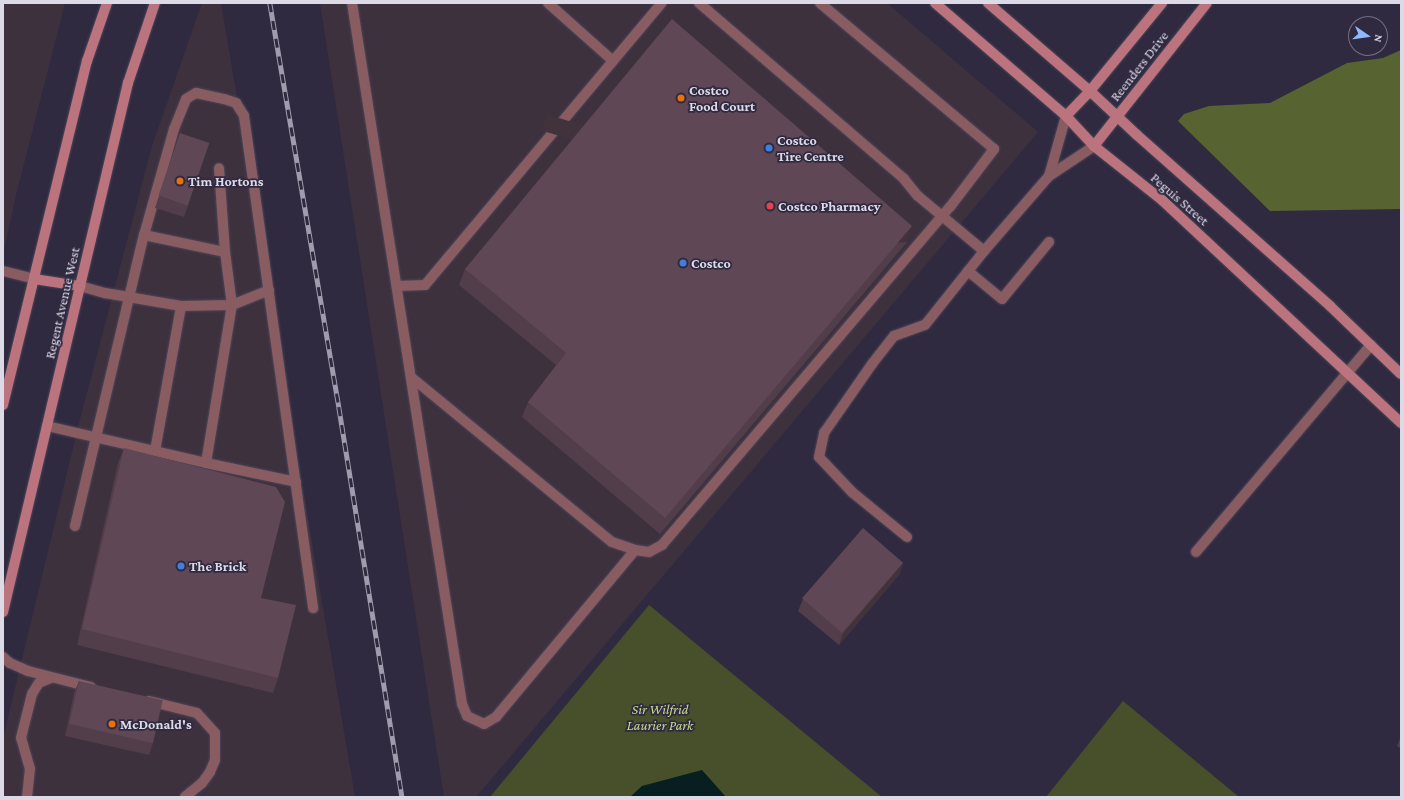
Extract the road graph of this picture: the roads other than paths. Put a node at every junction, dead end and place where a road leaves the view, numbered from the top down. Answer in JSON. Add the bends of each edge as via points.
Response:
{"nodes":[{"id":1,"x":107,"y":3,"type":"edge"},
{"id":2,"x":155,"y":3,"type":"edge"},
{"id":3,"x":352,"y":3,"type":"edge"},
{"id":4,"x":548,"y":3,"type":"edge"},
{"id":5,"x":662,"y":3,"type":"edge"},
{"id":6,"x":698,"y":3,"type":"edge"},
{"id":7,"x":820,"y":3,"type":"edge"},
{"id":8,"x":935,"y":3,"type":"edge"},
{"id":9,"x":988,"y":3,"type":"edge"},
{"id":10,"x":1162,"y":3,"type":"edge"},
{"id":11,"x":1207,"y":3,"type":"edge"},
{"id":12,"x":613,"y":61,"type":"junction"},
{"id":13,"x":1090,"y":91,"type":"junction"},
{"id":14,"x":1066,"y":116,"type":"junction"},
{"id":15,"x":1116,"y":117,"type":"junction"},
{"id":16,"x":1094,"y":146,"type":"junction"},
{"id":17,"x":219,"y":168,"type":"dead end"},
{"id":18,"x":1049,"y":176,"type":"junction"},
{"id":19,"x":941,"y":217,"type":"junction"},
{"id":20,"x":144,"y":234,"type":"junction"},
{"id":21,"x":1049,"y":242,"type":"dead end"},
{"id":22,"x":984,"y":251,"type":"junction"},
{"id":23,"x":225,"y":252,"type":"junction"},
{"id":24,"x":3,"y":271,"type":"edge"},
{"id":25,"x":968,"y":271,"type":"junction"},
{"id":26,"x":34,"y":279,"type":"junction"},
{"id":27,"x":80,"y":286,"type":"junction"},
{"id":28,"x":397,"y":286,"type":"junction"},
{"id":29,"x":269,"y":290,"type":"junction"},
{"id":30,"x":130,"y":297,"type":"junction"},
{"id":31,"x":232,"y":305,"type":"junction"},
{"id":32,"x":180,"y":306,"type":"junction"},
{"id":33,"x":1371,"y":346,"type":"junction"},
{"id":34,"x":1347,"y":374,"type":"junction"},
{"id":35,"x":1401,"y":374,"type":"edge"},
{"id":36,"x":411,"y":378,"type":"junction"},
{"id":37,"x":3,"y":406,"type":"edge"},
{"id":38,"x":1401,"y":423,"type":"edge"},
{"id":39,"x":47,"y":426,"type":"junction"},
{"id":40,"x":95,"y":437,"type":"junction"},
{"id":41,"x":155,"y":451,"type":"junction"},
{"id":42,"x":206,"y":463,"type":"junction"},
{"id":43,"x":296,"y":482,"type":"junction"},
{"id":44,"x":75,"y":526,"type":"dead end"},
{"id":45,"x":907,"y":536,"type":"dead end"},
{"id":46,"x":635,"y":550,"type":"junction"},
{"id":47,"x":1196,"y":552,"type":"dead end"},
{"id":48,"x":313,"y":608,"type":"dead end"},
{"id":49,"x":3,"y":612,"type":"edge"},
{"id":50,"x":3,"y":657,"type":"edge"},
{"id":51,"x":51,"y":678,"type":"junction"},
{"id":52,"x":104,"y":690,"type":"edge"},
{"id":53,"x":141,"y":700,"type":"edge"},
{"id":54,"x":27,"y":797,"type":"edge"},
{"id":55,"x":185,"y":797,"type":"edge"}],
"edges":[{"from":1,"to":26,"type":"street","via":[[87,61]]},
{"from":2,"to":27,"type":"street","name":"Regent Avenue West","via":[[128,83]]},
{"from":3,"to":28,"type":"lane"},
{"from":4,"to":12,"type":"lane"},
{"from":5,"to":12,"type":"lane"},
{"from":6,"to":19,"type":"lane","via":[[904,179]]},
{"from":7,"to":19,"type":"lane","via":[[994,148]]},
{"from":8,"to":14,"type":"street","name":"Peguis Street"},
{"from":9,"to":13,"type":"street","name":"Peguis Street"},
{"from":10,"to":13,"type":"street","name":"Reenders Drive"},
{"from":11,"to":15,"type":"street","name":"Reenders Drive"},
{"from":12,"to":28,"type":"lane","via":[[425,286]]},
{"from":13,"to":14,"type":"street","name":"Reenders Drive"},
{"from":13,"to":15,"type":"street","name":"Peguis Street"},
{"from":14,"to":16,"type":"street","name":"Peguis Street"},
{"from":14,"to":18,"type":"lane"},
{"from":15,"to":16,"type":"street","name":"Reenders Drive"},
{"from":15,"to":33,"type":"street","name":"Peguis Street","via":[[1330,306]]},
{"from":16,"to":18,"type":"lane"},
{"from":16,"to":34,"type":"street","name":"Peguis Street","via":[[1162,200]]},
{"from":17,"to":23,"type":"lane"},
{"from":18,"to":22,"type":"lane"},
{"from":19,"to":22,"type":"lane"},
{"from":19,"to":46,"type":"lane","via":[[662,545],[649,552]]},
{"from":20,"to":23,"type":"lane"},
{"from":20,"to":29,"type":"lane","via":[[174,129],[186,99],[196,93],[236,103],[244,116]]},
{"from":20,"to":30,"type":"lane"},
{"from":21,"to":25,"type":"lane","via":[[1002,299]]},
{"from":22,"to":25,"type":"lane"},
{"from":23,"to":31,"type":"lane"},
{"from":24,"to":26,"type":"lane"},
{"from":25,"to":45,"type":"lane","via":[[925,324],[894,336],[824,433],[819,457],[852,492]]},
{"from":26,"to":27,"type":"street"},
{"from":26,"to":37,"type":"street"},
{"from":27,"to":30,"type":"lane"},
{"from":27,"to":39,"type":"street","name":"Regent Avenue West"},
{"from":28,"to":36,"type":"lane"},
{"from":29,"to":31,"type":"lane"},
{"from":29,"to":43,"type":"lane"},
{"from":30,"to":32,"type":"lane"},
{"from":30,"to":40,"type":"lane"},
{"from":31,"to":32,"type":"lane"},
{"from":31,"to":42,"type":"lane"},
{"from":32,"to":41,"type":"lane"},
{"from":33,"to":34,"type":"lane"},
{"from":33,"to":35,"type":"street","name":"Peguis Street"},
{"from":34,"to":38,"type":"street","name":"Peguis Street"},
{"from":34,"to":47,"type":"lane"},
{"from":36,"to":46,"type":"lane","via":[[612,542]]},
{"from":36,"to":46,"type":"lane","via":[[461,697],[467,716],[484,724],[496,717]]},
{"from":39,"to":40,"type":"lane"},
{"from":39,"to":49,"type":"street","name":"Regent Avenue West"},
{"from":40,"to":41,"type":"lane"},
{"from":40,"to":44,"type":"lane"},
{"from":41,"to":42,"type":"lane"},
{"from":42,"to":43,"type":"lane"},
{"from":43,"to":48,"type":"lane"},
{"from":50,"to":51,"type":"lane","via":[[28,671]]},
{"from":51,"to":52,"type":"lane"},
{"from":51,"to":54,"type":"lane","via":[[39,683],[32,694],[21,738],[30,769]]},
{"from":53,"to":55,"type":"lane","via":[[197,713],[215,733],[215,760],[210,772],[202,783]]}]}
